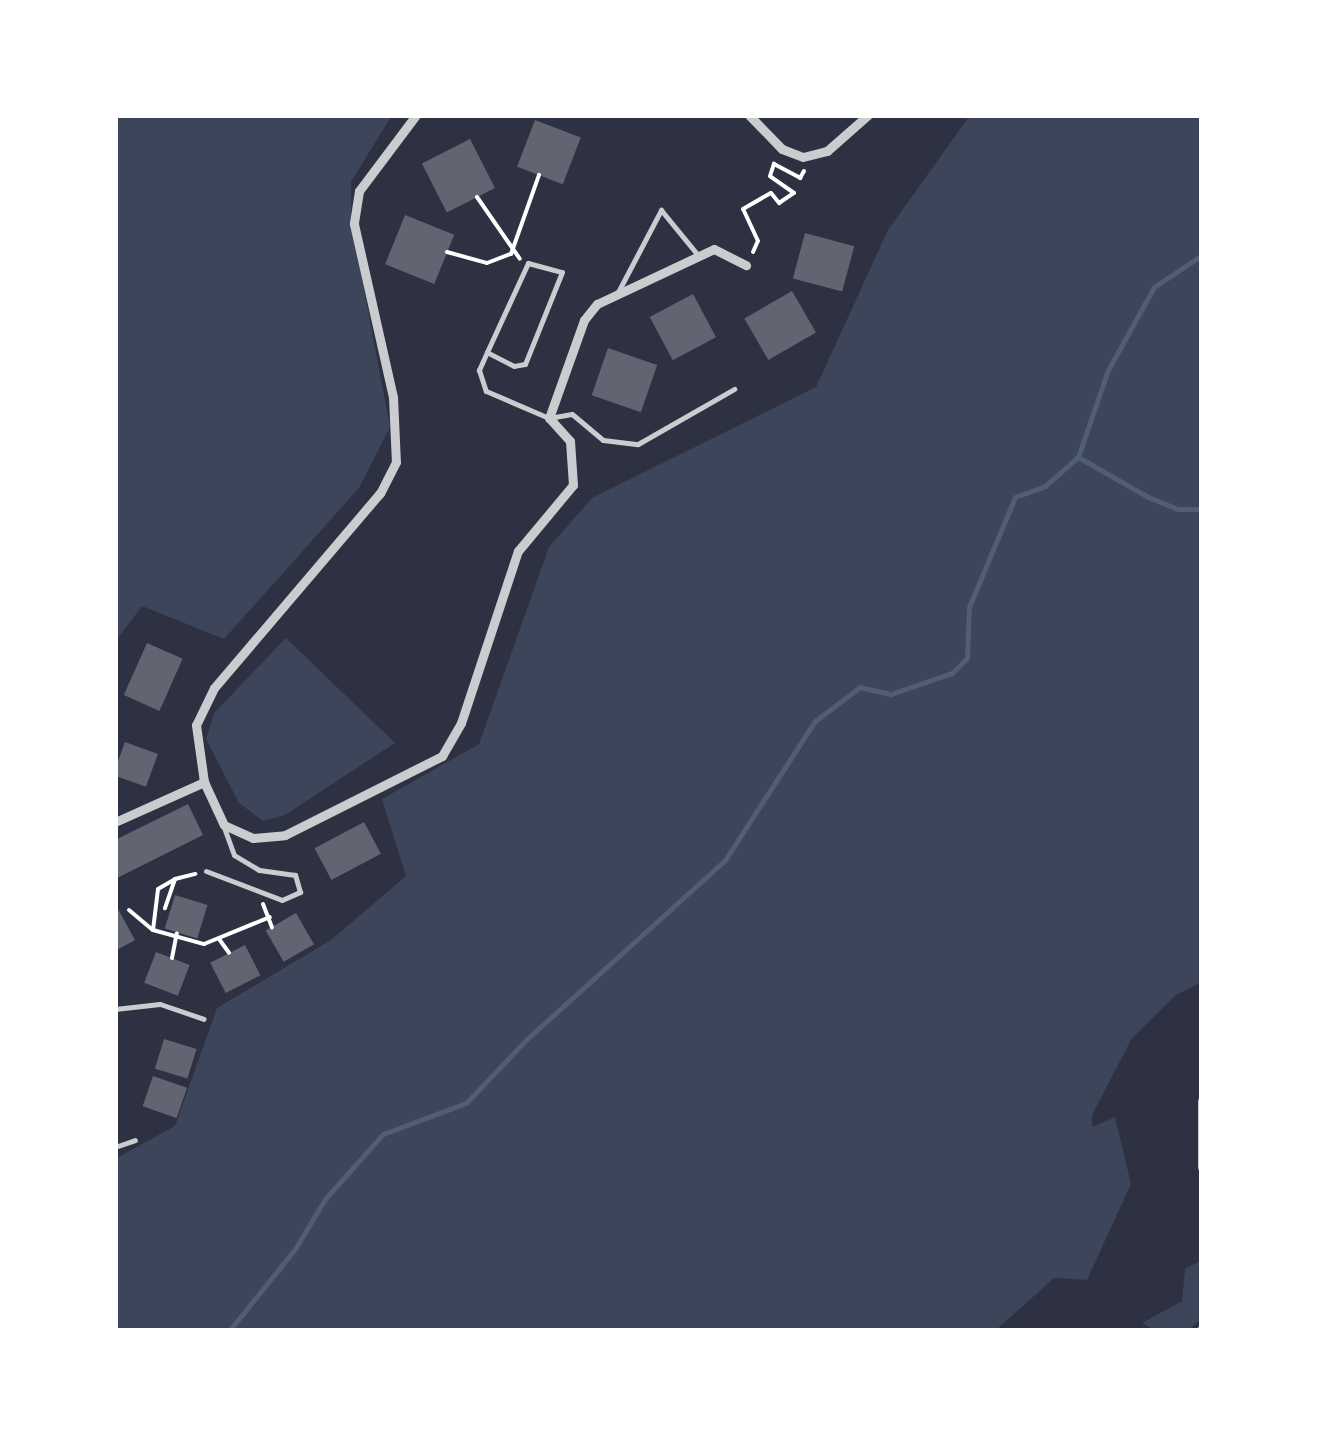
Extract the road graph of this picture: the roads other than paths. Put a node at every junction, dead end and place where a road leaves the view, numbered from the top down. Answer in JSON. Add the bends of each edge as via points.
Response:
{"nodes":[{"id":1,"x":416,"y":115,"type":"edge"},
{"id":2,"x":749,"y":115,"type":"edge"},
{"id":3,"x":868,"y":115,"type":"edge"},
{"id":4,"x":699,"y":256,"type":"junction"},
{"id":5,"x":746,"y":265,"type":"road end"},
{"id":6,"x":617,"y":295,"type":"junction"},
{"id":7,"x":487,"y":352,"type":"junction"},
{"id":8,"x":734,"y":389,"type":"dead end"},
{"id":9,"x":549,"y":418,"type":"junction"},
{"id":10,"x":204,"y":782,"type":"junction"},
{"id":11,"x":115,"y":822,"type":"edge"},
{"id":12,"x":224,"y":826,"type":"junction"},
{"id":13,"x":206,"y":871,"type":"road end"},
{"id":14,"x":115,"y":1009,"type":"edge"},
{"id":15,"x":204,"y":1018,"type":"dead end"},
{"id":16,"x":1202,"y":1100,"type":"edge"},
{"id":17,"x":135,"y":1140,"type":"dead end"},
{"id":18,"x":115,"y":1147,"type":"edge"},
{"id":19,"x":1202,"y":1167,"type":"edge"}],
"edges":[{"from":1,"to":10,"type":"street","via":[[358,191],[354,224],[393,397],[396,462],[380,493],[199,711]]},
{"from":2,"to":3,"type":"street","via":[[782,149],[802,157],[827,151]]},
{"from":4,"to":5,"type":"street","via":[[723,251]]},
{"from":4,"to":6,"type":"street"},
{"from":4,"to":6,"type":"lane","via":[[662,210]]},
{"from":6,"to":9,"type":"street","via":[[584,320]]},
{"from":7,"to":7,"type":"lane","via":[[514,366],[525,364],[562,272],[528,264]]},
{"from":7,"to":9,"type":"lane","via":[[479,370],[486,391]]},
{"from":8,"to":9,"type":"lane","via":[[638,444],[603,440],[572,414]]},
{"from":9,"to":12,"type":"street","via":[[570,441],[573,484],[518,551],[453,742],[442,756],[285,835],[253,838]]},
{"from":10,"to":11,"type":"street"},
{"from":10,"to":12,"type":"street"},
{"from":12,"to":13,"type":"lane","via":[[234,855],[258,870],[295,874],[300,892],[282,900]]},
{"from":14,"to":15,"type":"lane","via":[[160,1004]]},
{"from":16,"to":19,"type":"street"},
{"from":17,"to":18,"type":"lane"}]}
